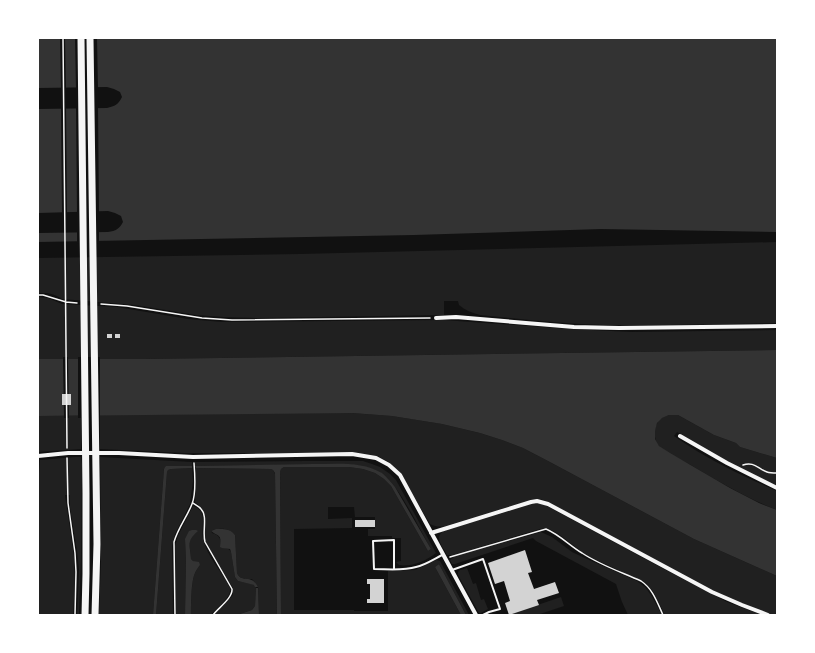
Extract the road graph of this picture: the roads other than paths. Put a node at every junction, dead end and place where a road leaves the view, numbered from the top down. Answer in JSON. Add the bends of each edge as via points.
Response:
{"nodes":[{"id":1,"x":81,"y":38,"type":"edge"},
{"id":2,"x":90,"y":38,"type":"edge"},
{"id":3,"x":436,"y":318,"type":"road end"},
{"id":4,"x":777,"y":326,"type":"edge"},
{"id":5,"x":680,"y":436,"type":"dead end"},
{"id":6,"x":38,"y":456,"type":"edge"},
{"id":7,"x":777,"y":488,"type":"edge"},
{"id":8,"x":431,"y":533,"type":"junction"},
{"id":9,"x":443,"y":556,"type":"junction"},
{"id":10,"x":394,"y":569,"type":"junction"},
{"id":11,"x":451,"y":570,"type":"junction"},
{"id":12,"x":85,"y":615,"type":"edge"},
{"id":13,"x":95,"y":615,"type":"edge"},
{"id":14,"x":476,"y":615,"type":"edge"},
{"id":15,"x":483,"y":615,"type":"edge"},
{"id":16,"x":768,"y":615,"type":"edge"}],
"edges":[{"from":1,"to":12,"type":"main road"},
{"from":2,"to":13,"type":"main road","via":[[97,544]]},
{"from":3,"to":4,"type":"street","via":[[456,317],[574,327]]},
{"from":5,"to":7,"type":"street"},
{"from":6,"to":8,"type":"street","via":[[68,453],[194,456],[352,454],[376,458],[400,475]]},
{"from":8,"to":9,"type":"street"},
{"from":8,"to":16,"type":"street","via":[[531,502],[542,502],[712,592]]},
{"from":9,"to":10,"type":"lane","via":[[416,567]]},
{"from":9,"to":11,"type":"street"},
{"from":10,"to":10,"type":"lane","via":[[394,540],[373,541],[374,569]]},
{"from":11,"to":14,"type":"street"},
{"from":11,"to":15,"type":"lane","via":[[483,559],[500,609]]}]}
